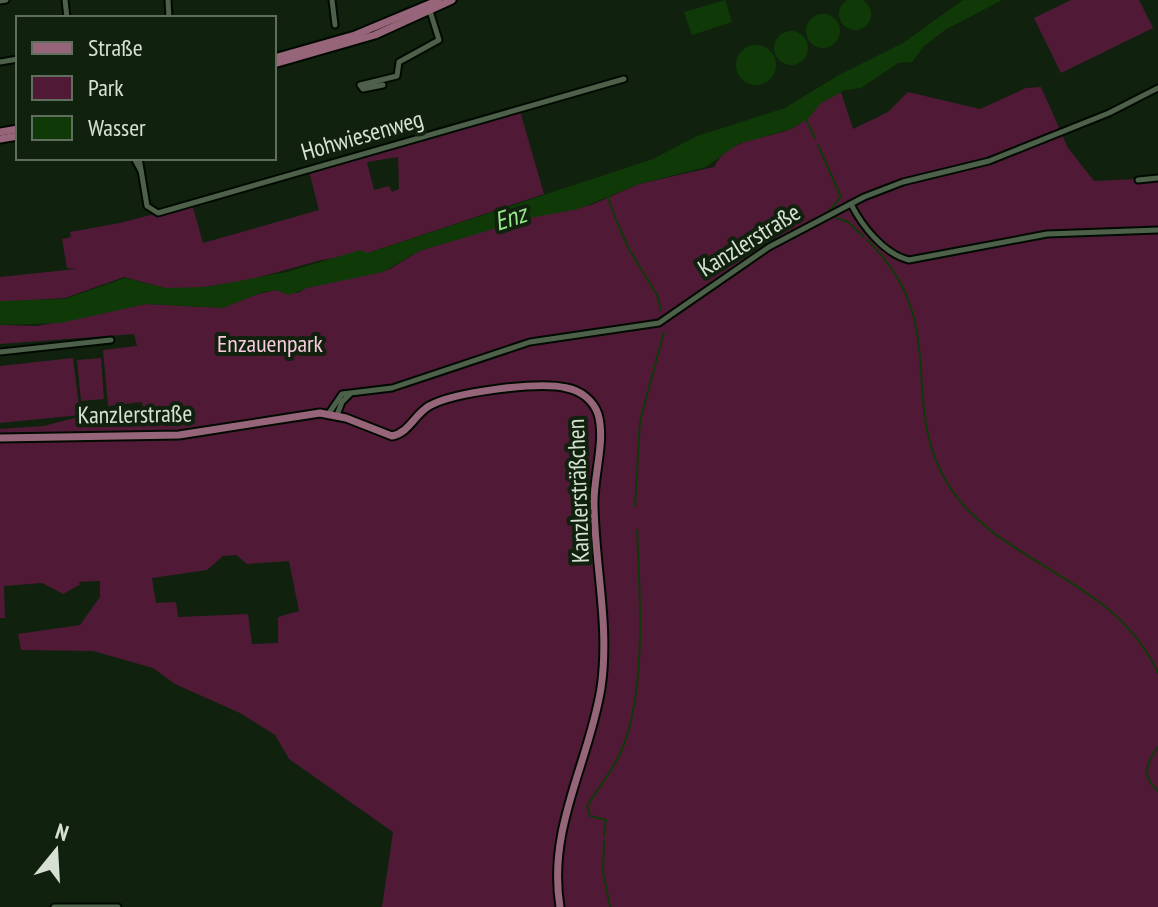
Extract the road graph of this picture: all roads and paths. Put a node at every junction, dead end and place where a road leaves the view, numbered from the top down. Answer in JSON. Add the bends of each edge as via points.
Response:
{"nodes":[{"id":1,"x":332,"y":0,"type":"edge"},
{"id":2,"x":439,"y":0,"type":"edge"},
{"id":3,"x":452,"y":0,"type":"edge"},
{"id":4,"x":430,"y":11,"type":"junction"},
{"id":5,"x":335,"y":25,"type":"dead end"},
{"id":6,"x":276,"y":57,"type":"edge"},
{"id":7,"x":276,"y":63,"type":"edge"},
{"id":8,"x":624,"y":79,"type":"dead end"},
{"id":9,"x":383,"y":85,"type":"dead end"},
{"id":10,"x":1158,"y":88,"type":"edge"},
{"id":11,"x":138,"y":160,"type":"edge"},
{"id":12,"x":1158,"y":178,"type":"edge"},
{"id":13,"x":1138,"y":180,"type":"dead end"},
{"id":14,"x":851,"y":204,"type":"junction"},
{"id":15,"x":1158,"y":230,"type":"edge"},
{"id":16,"x":111,"y":340,"type":"dead end"},
{"id":17,"x":0,"y":352,"type":"edge"},
{"id":18,"x":333,"y":414,"type":"junction"},
{"id":19,"x":0,"y":438,"type":"edge"},
{"id":20,"x":54,"y":907,"type":"edge"},
{"id":21,"x":118,"y":907,"type":"edge"},
{"id":22,"x":560,"y":907,"type":"edge"}],
"edges":[{"from":1,"to":5,"type":"street"},
{"from":2,"to":6,"type":"main road","via":[[363,32]]},
{"from":3,"to":4,"type":"main road"},
{"from":4,"to":7,"type":"main road","via":[[360,40]]},
{"from":4,"to":9,"type":"street","via":[[439,40],[399,62],[397,76],[360,85]]},
{"from":8,"to":11,"type":"street","name":"Hohwiesenweg","via":[[160,213],[147,206]]},
{"from":10,"to":14,"type":"street","name":"Kanzlerstraße","via":[[1063,133],[955,172],[903,182]]},
{"from":12,"to":13,"type":"street"},
{"from":14,"to":15,"type":"street","via":[[878,241],[909,260],[1024,237]]},
{"from":14,"to":18,"type":"street","name":"Kanzlerstraße","via":[[769,247],[659,323],[530,342],[392,388],[355,393]]},
{"from":16,"to":17,"type":"street"},
{"from":18,"to":19,"type":"main road","name":"Kanzlerstraße","via":[[296,415],[179,435]]},
{"from":18,"to":22,"type":"main road","name":"Kanzlersträßchen","via":[[392,436],[431,406],[487,393],[561,387],[581,392],[594,406],[599,429],[594,507],[603,662],[595,715],[559,836]]},
{"from":20,"to":21,"type":"street"}]}
